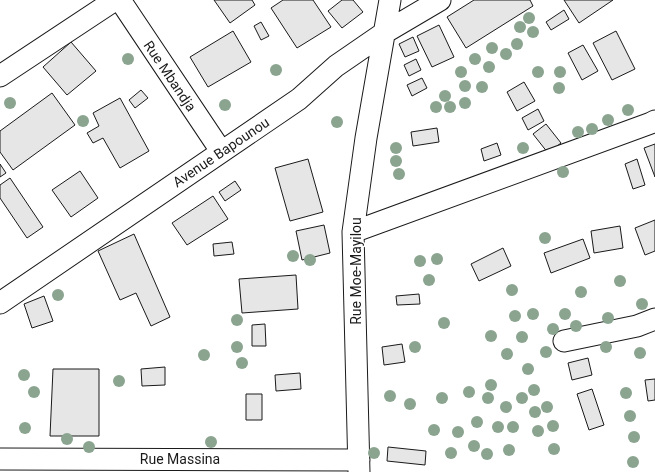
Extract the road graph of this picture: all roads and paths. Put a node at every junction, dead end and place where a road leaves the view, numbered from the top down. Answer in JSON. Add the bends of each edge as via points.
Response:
{"nodes":[{"id":1,"x":115,"y":0,"type":"edge"},
{"id":2,"x":120,"y":0,"type":"edge"},
{"id":3,"x":390,"y":0,"type":"edge"},
{"id":4,"x":440,"y":0,"type":"edge"},
{"id":5,"x":384,"y":33,"type":"junction"},
{"id":6,"x":0,"y":76,"type":"edge"},
{"id":7,"x":655,"y":121,"type":"edge"},
{"id":8,"x":221,"y":151,"type":"junction"},
{"id":9,"x":353,"y":232,"type":"junction"},
{"id":10,"x":0,"y":303,"type":"edge"},
{"id":11,"x":655,"y":319,"type":"edge"},
{"id":12,"x":564,"y":341,"type":"dead end"},
{"id":13,"x":0,"y":459,"type":"edge"},
{"id":14,"x":359,"y":466,"type":"edge"}],
"edges":[{"from":1,"to":6,"type":"street"},
{"from":2,"to":8,"type":"street","name":"Rue Mbandja"},
{"from":3,"to":5,"type":"street","name":"Rue Moe-Mayilou"},
{"from":4,"to":5,"type":"street","name":"Avenue Bapounou"},
{"from":5,"to":8,"type":"street","name":"Avenue Bapounou","via":[[336,66],[299,99]]},
{"from":5,"to":9,"type":"street","name":"Rue Moe-Mayilou"},
{"from":7,"to":9,"type":"street"},
{"from":8,"to":10,"type":"street","name":"Avenue Bapounou"},
{"from":9,"to":14,"type":"street","name":"Rue Moe-Mayilou"},
{"from":11,"to":12,"type":"street","via":[[637,326]]},
{"from":13,"to":14,"type":"street","name":"Rue Massina"}]}
